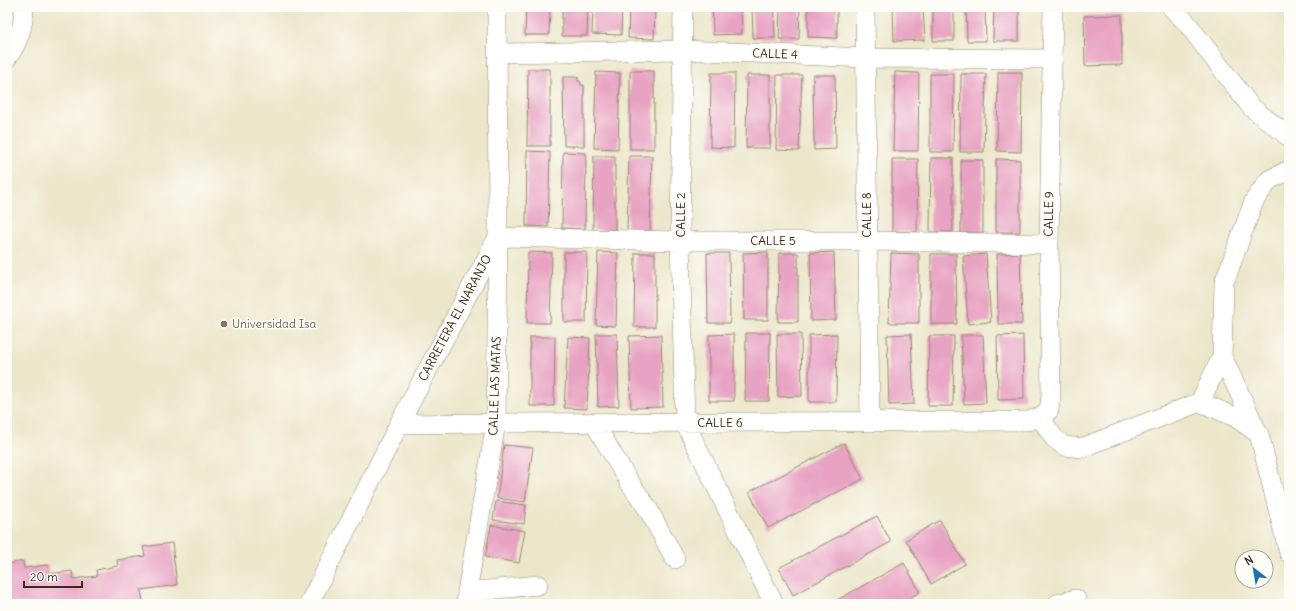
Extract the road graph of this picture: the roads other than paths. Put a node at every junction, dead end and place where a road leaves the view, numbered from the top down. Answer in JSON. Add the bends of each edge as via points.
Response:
{"nodes":[{"id":1,"x":24,"y":7,"type":"edge"},
{"id":2,"x":497,"y":7,"type":"edge"},
{"id":3,"x":683,"y":7,"type":"edge"},
{"id":4,"x":865,"y":7,"type":"edge"},
{"id":5,"x":1053,"y":7,"type":"edge"},
{"id":6,"x":1171,"y":7,"type":"edge"},
{"id":7,"x":682,"y":50,"type":"junction"},
{"id":8,"x":497,"y":53,"type":"junction"},
{"id":9,"x":7,"y":58,"type":"edge"},
{"id":10,"x":866,"y":58,"type":"junction"},
{"id":11,"x":1052,"y":59,"type":"junction"},
{"id":12,"x":1289,"y":137,"type":"edge"},
{"id":13,"x":1289,"y":170,"type":"edge"},
{"id":14,"x":498,"y":237,"type":"junction"},
{"id":15,"x":680,"y":241,"type":"junction"},
{"id":16,"x":868,"y":241,"type":"junction"},
{"id":17,"x":1049,"y":244,"type":"junction"},
{"id":18,"x":1222,"y":356,"type":"junction"},
{"id":19,"x":1200,"y":402,"type":"junction"},
{"id":20,"x":1040,"y":417,"type":"junction"},
{"id":21,"x":870,"y":422,"type":"junction"},
{"id":22,"x":496,"y":423,"type":"junction"},
{"id":23,"x":594,"y":423,"type":"junction"},
{"id":24,"x":685,"y":423,"type":"junction"},
{"id":25,"x":399,"y":424,"type":"junction"},
{"id":26,"x":1259,"y":434,"type":"junction"},
{"id":27,"x":1289,"y":553,"type":"edge"},
{"id":28,"x":675,"y":559,"type":"dead end"},
{"id":29,"x":538,"y":585,"type":"dead end"},
{"id":30,"x":467,"y":598,"type":"edge"},
{"id":31,"x":1076,"y":599,"type":"dead end"},
{"id":32,"x":309,"y":604,"type":"edge"},
{"id":33,"x":774,"y":604,"type":"edge"},
{"id":34,"x":1057,"y":604,"type":"edge"}],
"edges":[{"from":1,"to":9,"type":"street","via":[[22,29]]},
{"from":2,"to":8,"type":"street","name":"CARRETERA EL NARANJO"},
{"from":3,"to":7,"type":"street","name":"CALLE 2"},
{"from":4,"to":10,"type":"street","name":"CALLE 8"},
{"from":5,"to":11,"type":"street","name":"CALLE 9"},
{"from":6,"to":12,"type":"street","via":[[1186,22],[1251,107]]},
{"from":7,"to":8,"type":"street","name":"CALLE 4"},
{"from":7,"to":10,"type":"street","name":"CALLE 4"},
{"from":7,"to":15,"type":"street","name":"CALLE 2"},
{"from":8,"to":14,"type":"street","name":"CARRETERA EL NARANJO"},
{"from":10,"to":11,"type":"street","name":"CALLE 4"},
{"from":10,"to":16,"type":"street","name":"CALLE 8"},
{"from":11,"to":17,"type":"street","name":"CALLE 9"},
{"from":13,"to":18,"type":"street","via":[[1269,180],[1254,201],[1224,283]]},
{"from":14,"to":15,"type":"street","name":"CALLE 5"},
{"from":14,"to":22,"type":"street","name":"CALLE LAS MATAS"},
{"from":14,"to":25,"type":"street","name":"CARRETERA EL NARANJO"},
{"from":15,"to":16,"type":"street","name":"CALLE 5"},
{"from":15,"to":24,"type":"street","name":"CALLE 2"},
{"from":16,"to":17,"type":"street","name":"CALLE 5"},
{"from":16,"to":21,"type":"street","name":"CALLE 8"},
{"from":17,"to":20,"type":"street","name":"CALLE 9","via":[[1051,396],[1049,410]]},
{"from":18,"to":19,"type":"street"},
{"from":18,"to":26,"type":"street"},
{"from":19,"to":20,"type":"street","via":[[1081,448],[1064,446],[1054,438]]},
{"from":19,"to":26,"type":"street","via":[[1235,417]]},
{"from":20,"to":21,"type":"street","name":"CALLE 6","via":[[1028,421]]},
{"from":21,"to":24,"type":"street","name":"CALLE 6"},
{"from":22,"to":23,"type":"street","name":"CALLE 6"},
{"from":22,"to":25,"type":"street","name":"CALLE 6"},
{"from":22,"to":30,"type":"street","name":"CALLE LAS MATAS"},
{"from":23,"to":24,"type":"street","name":"CALLE 6"},
{"from":23,"to":28,"type":"street","via":[[648,509]]},
{"from":24,"to":33,"type":"street"},
{"from":25,"to":32,"type":"street","name":"CARRETERA EL NARANJO"},
{"from":26,"to":27,"type":"street"},
{"from":29,"to":30,"type":"street"},
{"from":31,"to":34,"type":"street"}]}
